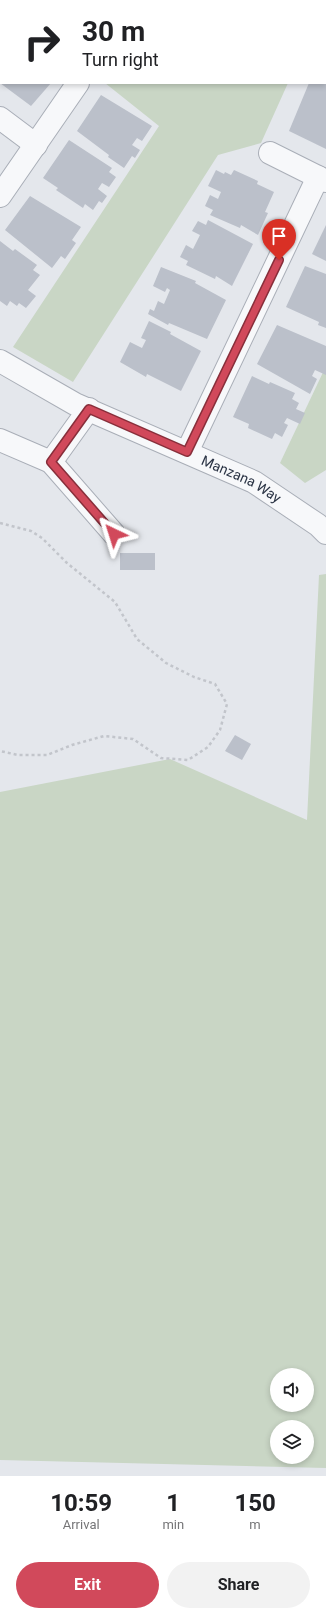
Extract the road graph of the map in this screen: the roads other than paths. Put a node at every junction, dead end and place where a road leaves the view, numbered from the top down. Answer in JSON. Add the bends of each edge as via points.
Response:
{"nodes":[{"id":1,"x":77,"y":84,"type":"edge"},
{"id":2,"x":0,"y":118,"type":"edge"},
{"id":3,"x":36,"y":145,"type":"junction"},
{"id":4,"x":270,"y":153,"type":"dead end"},
{"id":5,"x":322,"y":179,"type":"edge"},
{"id":6,"x":0,"y":196,"type":"edge"},
{"id":7,"x":0,"y":361,"type":"edge"},
{"id":8,"x":89,"y":409,"type":"junction"},
{"id":9,"x":0,"y":440,"type":"edge"},
{"id":10,"x":187,"y":452,"type":"junction"},
{"id":11,"x":51,"y":462,"type":"junction"},
{"id":12,"x":326,"y":533,"type":"edge"},
{"id":13,"x":114,"y":534,"type":"dead end"}],
"edges":[{"from":1,"to":3,"type":"street"},
{"from":2,"to":3,"type":"street"},
{"from":3,"to":6,"type":"street"},
{"from":4,"to":5,"type":"street"},
{"from":5,"to":10,"type":"street"},
{"from":7,"to":8,"type":"street","name":"Manzana Way"},
{"from":8,"to":10,"type":"street","name":"Manzana Way"},
{"from":8,"to":11,"type":"street"},
{"from":9,"to":11,"type":"street"},
{"from":10,"to":12,"type":"street","name":"Manzana Way","via":[[254,482]]},
{"from":11,"to":13,"type":"street"}]}
